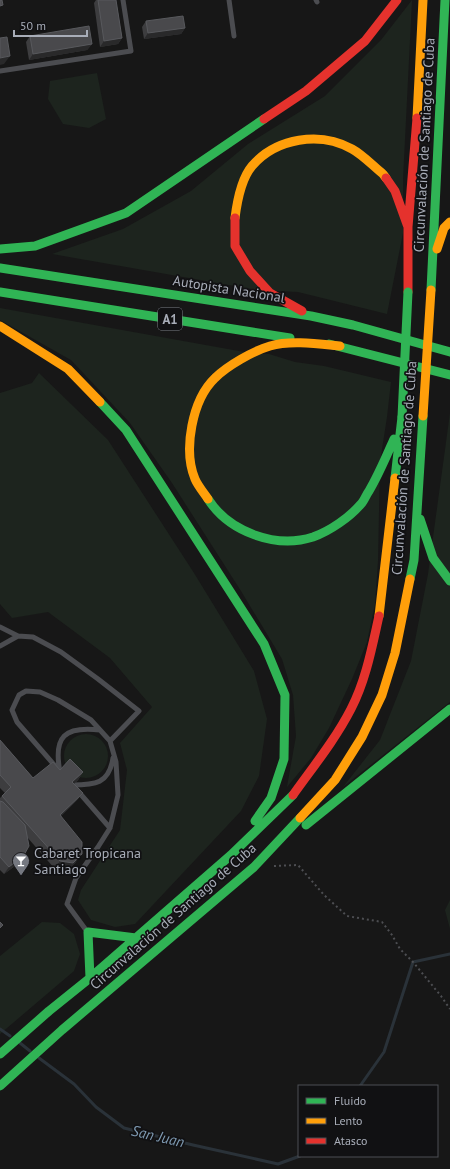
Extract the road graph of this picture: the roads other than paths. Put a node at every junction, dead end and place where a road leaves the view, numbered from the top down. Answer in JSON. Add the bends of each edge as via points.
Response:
{"nodes":[{"id":1,"x":123,"y":0,"type":"edge"},
{"id":2,"x":229,"y":0,"type":"edge"},
{"id":3,"x":397,"y":0,"type":"edge"},
{"id":4,"x":423,"y":0,"type":"edge"},
{"id":5,"x":445,"y":0,"type":"edge"},
{"id":6,"x":234,"y":36,"type":"dead end"},
{"id":7,"x":0,"y":71,"type":"edge"},
{"id":8,"x":450,"y":222,"type":"edge"},
{"id":9,"x":408,"y":227,"type":"junction"},
{"id":10,"x":0,"y":249,"type":"edge"},
{"id":11,"x":432,"y":263,"type":"junction"},
{"id":12,"x":0,"y":268,"type":"edge"},
{"id":13,"x":0,"y":292,"type":"edge"},
{"id":14,"x":311,"y":316,"type":"junction"},
{"id":15,"x":0,"y":326,"type":"edge"},
{"id":16,"x":340,"y":346,"type":"junction"},
{"id":17,"x":450,"y":352,"type":"edge"},
{"id":18,"x":450,"y":375,"type":"edge"},
{"id":19,"x":402,"y":417,"type":"junction"},
{"id":20,"x":416,"y":510,"type":"junction"},
{"id":21,"x":450,"y":581,"type":"edge"},
{"id":22,"x":0,"y":626,"type":"edge"},
{"id":23,"x":18,"y":636,"type":"junction"},
{"id":24,"x":0,"y":646,"type":"edge"},
{"id":25,"x":450,"y":709,"type":"edge"},
{"id":26,"x":100,"y":730,"type":"junction"},
{"id":27,"x":110,"y":741,"type":"junction"},
{"id":28,"x":114,"y":754,"type":"junction"},
{"id":29,"x":110,"y":828,"type":"junction"},
{"id":30,"x":231,"y":855,"type":"junction"},
{"id":31,"x":254,"y":867,"type":"junction"},
{"id":32,"x":88,"y":932,"type":"junction"},
{"id":33,"x":136,"y":938,"type":"junction"},
{"id":34,"x":90,"y":978,"type":"junction"},
{"id":35,"x":0,"y":1054,"type":"edge"},
{"id":36,"x":0,"y":1086,"type":"edge"}],
"edges":[{"from":1,"to":7,"type":"lane","via":[[131,51]]},
{"from":2,"to":6,"type":"lane"},
{"from":3,"to":10,"type":"highway","via":[[365,41],[306,91],[126,213],[35,246]]},
{"from":4,"to":9,"type":"highway","name":"Circunvalación de Santiago de Cuba"},
{"from":5,"to":11,"type":"highway","name":"Circunvalación de Santiago de Cuba"},
{"from":8,"to":11,"type":"highway","via":[[444,228]]},
{"from":9,"to":14,"type":"highway","via":[[395,191],[383,174],[353,149],[333,141],[311,138],[288,142],[266,153],[251,167],[239,192],[234,223],[235,246],[250,271],[270,293]]},
{"from":9,"to":19,"type":"highway","name":"Circunvalación de Santiago de Cuba","bridge":true,"via":[[408,292]]},
{"from":11,"to":20,"type":"highway","name":"Circunvalación de Santiago de Cuba","bridge":true},
{"from":12,"to":14,"type":"highway","name":"Autopista Nacional","number":"A1"},
{"from":13,"to":16,"type":"highway","number":"A1"},
{"from":14,"to":17,"type":"highway","name":"Autopista Nacional","number":"A1"},
{"from":15,"to":30,"type":"highway","via":[[68,368],[126,430],[264,644],[286,695],[284,759],[271,798]]},
{"from":16,"to":18,"type":"highway","number":"A1"},
{"from":16,"to":19,"type":"highway","via":[[302,343],[270,346],[237,360],[214,379],[198,403],[190,434],[190,458],[195,479],[214,508],[234,525],[257,536],[286,541],[314,537],[336,526],[361,504],[381,470]]},
{"from":19,"to":30,"type":"highway","name":"Circunvalación de Santiago de Cuba","via":[[381,608],[368,669],[352,708],[330,745],[292,796]]},
{"from":20,"to":21,"type":"highway","via":[[433,558]]},
{"from":20,"to":31,"type":"highway","name":"Circunvalación de Santiago de Cuba","via":[[414,560],[395,653],[382,695],[362,737],[335,780]]},
{"from":22,"to":23,"type":"lane"},
{"from":23,"to":24,"type":"lane"},
{"from":23,"to":27,"type":"lane","via":[[33,637],[61,652],[139,711]]},
{"from":25,"to":31,"type":"highway"},
{"from":26,"to":26,"type":"lane","via":[[91,720],[40,692],[26,691],[19,696],[12,710],[17,722],[60,772],[58,751],[62,740],[70,732],[81,729]]},
{"from":26,"to":27,"type":"lane"},
{"from":27,"to":28,"type":"lane"},
{"from":28,"to":29,"type":"lane","via":[[118,795]]},
{"from":28,"to":29,"type":"lane","via":[[112,768],[106,778],[93,785],[72,785]]},
{"from":29,"to":32,"type":"lane","via":[[76,878],[67,904]]},
{"from":30,"to":33,"type":"highway","name":"Circunvalación de Santiago de Cuba"},
{"from":31,"to":36,"type":"highway","name":"Circunvalación de Santiago de Cuba"},
{"from":32,"to":33,"type":"highway"},
{"from":32,"to":34,"type":"highway"},
{"from":33,"to":34,"type":"highway","name":"Circunvalación de Santiago de Cuba"},
{"from":34,"to":35,"type":"highway","name":"Circunvalación de Santiago de Cuba"}]}
